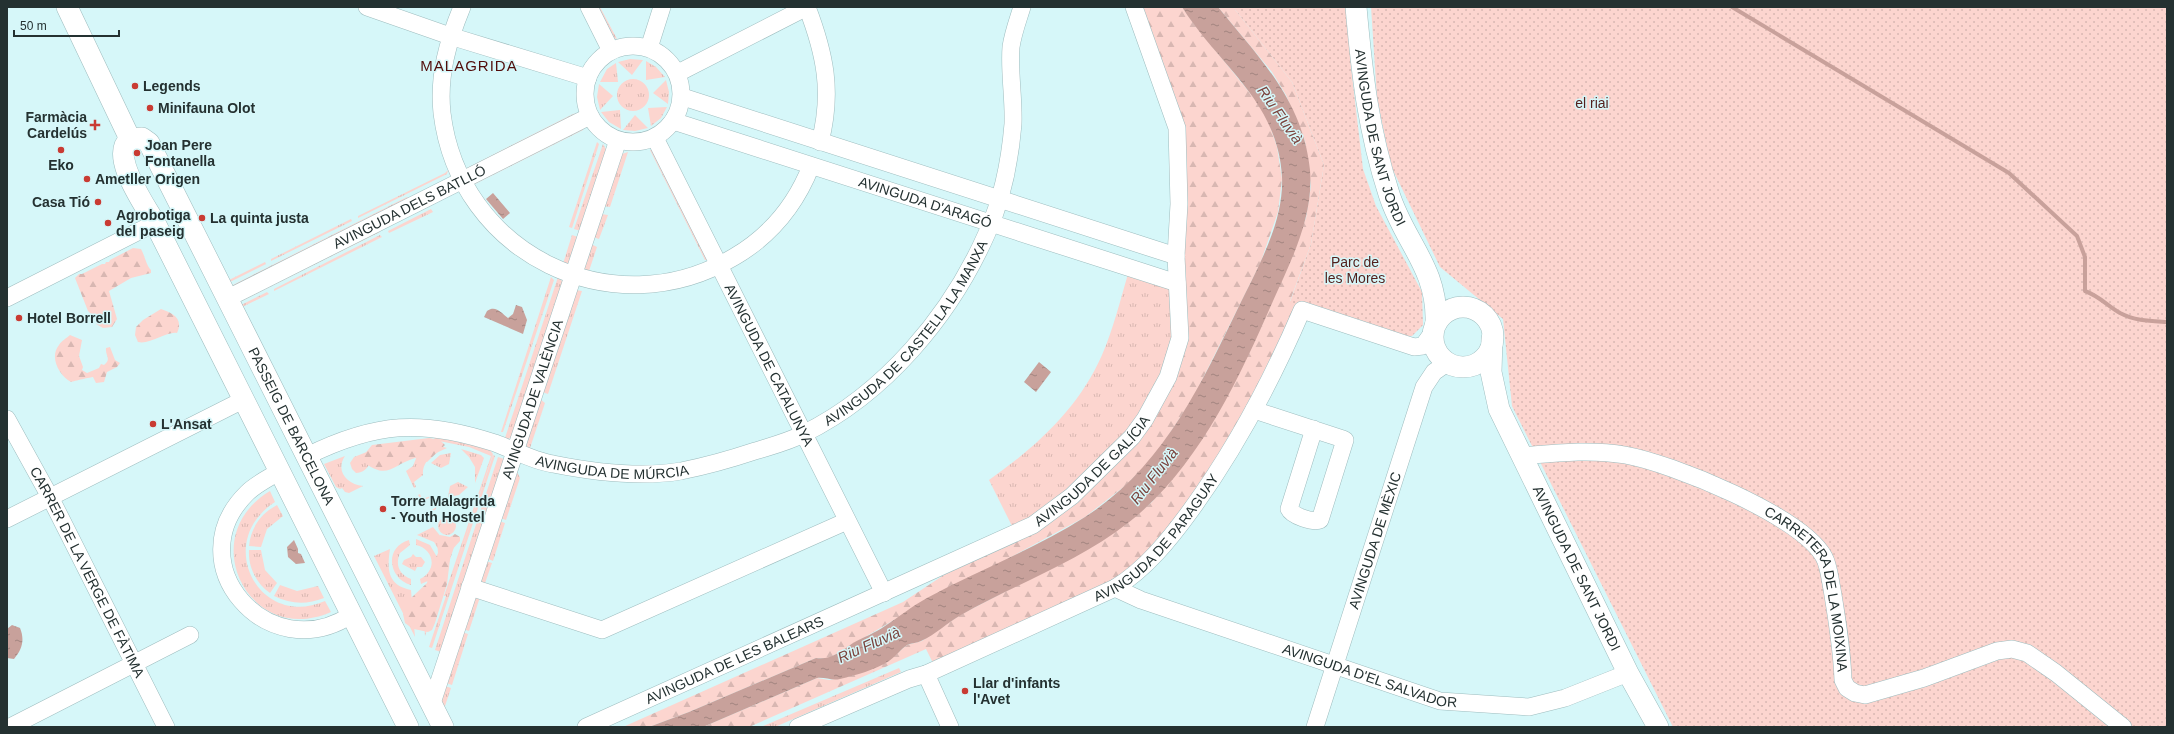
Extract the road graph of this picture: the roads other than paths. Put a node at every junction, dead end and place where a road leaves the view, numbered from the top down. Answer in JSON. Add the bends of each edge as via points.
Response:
{"nodes":[{"id":1,"x":67,"y":7,"type":"edge"},
{"id":2,"x":367,"y":7,"type":"edge"},
{"id":3,"x":462,"y":7,"type":"edge"},
{"id":4,"x":589,"y":7,"type":"edge"},
{"id":5,"x":662,"y":7,"type":"edge"},
{"id":6,"x":807,"y":7,"type":"edge"},
{"id":7,"x":1022,"y":7,"type":"edge"},
{"id":8,"x":1134,"y":7,"type":"edge"},
{"id":9,"x":1356,"y":7,"type":"edge"},
{"id":10,"x":450,"y":36,"type":"junction"},
{"id":11,"x":649,"y":48,"type":"junction"},
{"id":12,"x":611,"y":51,"type":"junction"},
{"id":13,"x":678,"y":73,"type":"junction"},
{"id":14,"x":588,"y":78,"type":"junction"},
{"id":15,"x":683,"y":97,"type":"junction"},
{"id":16,"x":590,"y":116,"type":"junction"},
{"id":17,"x":673,"y":121,"type":"junction"},
{"id":18,"x":655,"y":138,"type":"junction"},
{"id":19,"x":130,"y":139,"type":"junction"},
{"id":20,"x":618,"y":140,"type":"junction"},
{"id":21,"x":820,"y":142,"type":"junction"},
{"id":22,"x":811,"y":166,"type":"junction"},
{"id":23,"x":462,"y":180,"type":"junction"},
{"id":24,"x":999,"y":199,"type":"junction"},
{"id":25,"x":155,"y":223,"type":"junction"},
{"id":26,"x":991,"y":224,"type":"junction"},
{"id":27,"x":1176,"y":256,"type":"junction"},
{"id":28,"x":1423,"y":261,"type":"junction"},
{"id":29,"x":719,"y":266,"type":"junction"},
{"id":30,"x":573,"y":276,"type":"junction"},
{"id":31,"x":1177,"y":283,"type":"junction"},
{"id":32,"x":7,"y":298,"type":"edge"},
{"id":33,"x":228,"y":298,"type":"junction"},
{"id":34,"x":1477,"y":311,"type":"junction"},
{"id":35,"x":1435,"y":328,"type":"junction"},
{"id":36,"x":1492,"y":338,"type":"junction"},
{"id":37,"x":1449,"y":364,"type":"junction"},
{"id":38,"x":244,"y":400,"type":"junction"},
{"id":39,"x":1499,"y":409,"type":"junction"},
{"id":40,"x":1254,"y":410,"type":"junction"},
{"id":41,"x":7,"y":418,"type":"edge"},
{"id":42,"x":1314,"y":429,"type":"junction"},
{"id":43,"x":803,"y":434,"type":"junction"},
{"id":44,"x":515,"y":450,"type":"junction"},
{"id":45,"x":307,"y":456,"type":"junction"},
{"id":46,"x":1522,"y":456,"type":"junction"},
{"id":47,"x":280,"y":471,"type":"junction"},
{"id":48,"x":50,"y":497,"type":"junction"},
{"id":49,"x":7,"y":520,"type":"edge"},
{"id":50,"x":847,"y":521,"type":"junction"},
{"id":51,"x":470,"y":587,"type":"junction"},
{"id":52,"x":1116,"y":588,"type":"junction"},
{"id":53,"x":884,"y":593,"type":"junction"},
{"id":54,"x":351,"y":615,"type":"junction"},
{"id":55,"x":190,"y":635,"type":"dead end"},
{"id":56,"x":134,"y":664,"type":"junction"},
{"id":57,"x":1334,"y":664,"type":"junction"},
{"id":58,"x":1628,"y":673,"type":"junction"},
{"id":59,"x":926,"y":674,"type":"junction"},
{"id":60,"x":432,"y":703,"type":"junction"},
{"id":61,"x":10,"y":727,"type":"edge"},
{"id":62,"x":166,"y":727,"type":"edge"},
{"id":63,"x":408,"y":727,"type":"edge"},
{"id":64,"x":444,"y":727,"type":"edge"},
{"id":65,"x":586,"y":727,"type":"edge"},
{"id":66,"x":798,"y":727,"type":"edge"},
{"id":67,"x":950,"y":727,"type":"edge"},
{"id":68,"x":1315,"y":727,"type":"edge"},
{"id":69,"x":1658,"y":727,"type":"edge"},
{"id":70,"x":2123,"y":727,"type":"edge"}],
"edges":[{"from":1,"to":19,"type":"main road","via":[[110,92]]},
{"from":2,"to":10,"type":"street"},
{"from":3,"to":10,"type":"street"},
{"from":4,"to":12,"type":"street"},
{"from":5,"to":11,"type":"street"},
{"from":6,"to":13,"type":"street"},
{"from":6,"to":21,"type":"street","via":[[825,61],[826,117]]},
{"from":7,"to":24,"type":"street","name":"AVINGUDA DE CASTELLA LA MANXA","via":[[1011,48],[1013,124]]},
{"from":8,"to":27,"type":"street","name":"AVINGUDA DE GALÍCIA","via":[[1177,128],[1179,204]]},
{"from":9,"to":28,"type":"main road","name":"AVINGUDA DE SANT JORDI","via":[[1362,83],[1376,152],[1390,196]]},
{"from":10,"to":14,"type":"street"},
{"from":10,"to":23,"type":"street","via":[[444,64],[442,112],[447,138]]},
{"from":11,"to":12,"type":"street","via":[[631,46]]},
{"from":11,"to":13,"type":"street","via":[[662,54]]},
{"from":12,"to":14,"type":"street","via":[[598,61]]},
{"from":13,"to":15,"type":"street"},
{"from":14,"to":16,"type":"street","via":[[585,92]]},
{"from":15,"to":17,"type":"street"},
{"from":15,"to":21,"type":"street","name":"AVINGUDA D'ARAGÓ"},
{"from":16,"to":20,"type":"street","via":[[606,134]]},
{"from":16,"to":23,"type":"street","name":"AVINGUDA DELS BATLLÓ"},
{"from":17,"to":18,"type":"street"},
{"from":17,"to":22,"type":"street","name":"AVINGUDA D'ARAGÓ"},
{"from":18,"to":20,"type":"street","via":[[641,142]]},
{"from":18,"to":29,"type":"street","name":"AVINGUDA DE CATALUNYA"},
{"from":19,"to":25,"type":"main road","via":[[123,150],[124,164]]},
{"from":19,"to":33,"type":"main road","name":"PASSEIG DE BARCELONA","via":[[142,138],[149,143]]},
{"from":20,"to":30,"type":"street","name":"AVINGUDA DE VALÈNCIA"},
{"from":21,"to":24,"type":"street","name":"AVINGUDA D'ARAGÓ"},
{"from":22,"to":26,"type":"street","name":"AVINGUDA D'ARAGÓ"},
{"from":22,"to":29,"type":"street","via":[[798,194],[781,217],[744,251]]},
{"from":23,"to":30,"type":"street","via":[[492,224],[513,243],[533,257]]},
{"from":23,"to":33,"type":"street","name":"AVINGUDA DELS BATLLÓ"},
{"from":24,"to":26,"type":"street","name":"AVINGUDA DE CASTELLA LA MANXA"},
{"from":24,"to":27,"type":"street","name":"AVINGUDA D'ARAGÓ"},
{"from":25,"to":32,"type":"street"},
{"from":25,"to":38,"type":"main road"},
{"from":26,"to":31,"type":"street","name":"AVINGUDA D'ARAGÓ"},
{"from":26,"to":43,"type":"street","name":"AVINGUDA DE CASTELLA LA MANXA","via":[[979,252],[956,290],[933,327],[911,353],[842,411]]},
{"from":27,"to":31,"type":"street","name":"AVINGUDA DE GALÍCIA"},
{"from":28,"to":34,"type":"main road","name":"AVINGUDA DE SANT JORDI","via":[[1450,292]]},
{"from":28,"to":35,"type":"main road","name":"AVINGUDA DE SANT JORDI","via":[[1434,290]]},
{"from":29,"to":30,"type":"street","via":[[694,276],[659,284],[622,286]]},
{"from":29,"to":43,"type":"street","name":"AVINGUDA DE CATALUNYA"},
{"from":30,"to":44,"type":"street","name":"AVINGUDA DE VALÈNCIA"},
{"from":31,"to":53,"type":"street","name":"AVINGUDA DE GALÍCIA","via":[[1180,338],[1168,377],[1145,419],[1119,451],[1072,496],[1033,525]]},
{"from":33,"to":45,"type":"main road","name":"PASSEIG DE BARCELONA"},
{"from":34,"to":35,"type":"main road","via":[[1467,307],[1457,308],[1445,313]]},
{"from":34,"to":36,"type":"main road","via":[[1489,323]]},
{"from":35,"to":37,"type":"main road","via":[[1433,342],[1437,352]]},
{"from":35,"to":40,"type":"street","name":"AVINGUDA DE PARAGUAY","via":[[1423,346],[1414,347],[1302,310]]},
{"from":36,"to":37,"type":"main road","via":[[1487,355],[1477,363],[1466,367]]},
{"from":36,"to":39,"type":"main road","name":"AVINGUDA DE SANT JORDI","via":[[1491,372]]},
{"from":37,"to":39,"type":"main road","name":"AVINGUDA DE SANT JORDI","via":[[1477,382]]},
{"from":37,"to":57,"type":"street","name":"AVINGUDA DE MÈXIC","via":[[1434,372],[1424,387]]},
{"from":38,"to":47,"type":"main road"},
{"from":38,"to":48,"type":"street"},
{"from":39,"to":46,"type":"main road","name":"AVINGUDA DE SANT JORDI"},
{"from":40,"to":42,"type":"street"},
{"from":40,"to":52,"type":"street","name":"AVINGUDA DE PARAGUAY","via":[[1216,474],[1181,524],[1137,573]]},
{"from":41,"to":48,"type":"street","name":"CARRER DE LA VERGE DE FÀTIMA"},
{"from":42,"to":42,"type":"street","via":[[1343,439],[1345,443],[1320,520],[1316,521],[1292,513],[1288,509]]},
{"from":43,"to":44,"type":"street","name":"AVINGUDA DE MÚRCIA","via":[[722,462],[678,471],[596,471],[551,464]]},
{"from":43,"to":50,"type":"street","name":"AVINGUDA DE CATALUNYA"},
{"from":44,"to":45,"type":"street","name":"AVINGUDA DE MÚRCIA","via":[[455,432],[414,426],[352,436]]},
{"from":44,"to":51,"type":"street","name":"AVINGUDA DE VALÈNCIA"},
{"from":45,"to":60,"type":"main road","name":"PASSEIG DE BARCELONA"},
{"from":46,"to":58,"type":"main road","name":"AVINGUDA DE SANT JORDI"},
{"from":46,"to":70,"type":"street","name":"CARRETERA DE LA MOIXINA","via":[[1572,452],[1625,455],[1697,477],[1784,520],[1804,534],[1825,558],[1837,620],[1843,680],[1847,688],[1855,693],[1865,695],[1924,678],[1997,651],[2012,649],[2027,653],[2056,673]]},
{"from":47,"to":54,"type":"main road"},
{"from":47,"to":54,"type":"street","via":[[247,492],[227,526],[222,558],[231,600],[265,621],[280,626],[327,627]]},
{"from":48,"to":49,"type":"street"},
{"from":48,"to":56,"type":"street","name":"CARRER DE LA VERGE DE FÀTIMA"},
{"from":50,"to":51,"type":"street","via":[[602,630]]},
{"from":50,"to":53,"type":"street","name":"AVINGUDA DE CATALUNYA"},
{"from":51,"to":60,"type":"street","name":"AVINGUDA DE VALÈNCIA"},
{"from":52,"to":57,"type":"street","name":"AVINGUDA D'EL SALVADOR","via":[[1140,600]]},
{"from":52,"to":59,"type":"street","name":"AVINGUDA DE PARAGUAY"},
{"from":53,"to":65,"type":"street","name":"AVINGUDA DE LES BALEARS"},
{"from":54,"to":63,"type":"main road"},
{"from":55,"to":56,"type":"street"},
{"from":56,"to":61,"type":"street"},
{"from":56,"to":62,"type":"street","name":"CARRER DE LA VERGE DE FÀTIMA"},
{"from":57,"to":58,"type":"street","name":"AVINGUDA D'EL SALVADOR","via":[[1440,700],[1522,707],[1565,698]]},
{"from":57,"to":68,"type":"street","name":"AVINGUDA DE MÈXIC"},
{"from":58,"to":69,"type":"main road","name":"AVINGUDA DE SANT JORDI"},
{"from":59,"to":66,"type":"street","name":"AVINGUDA DE PARAGUAY"},
{"from":59,"to":67,"type":"street"},
{"from":60,"to":64,"type":"main road","name":"PASSEIG DE BARCELONA"}]}
